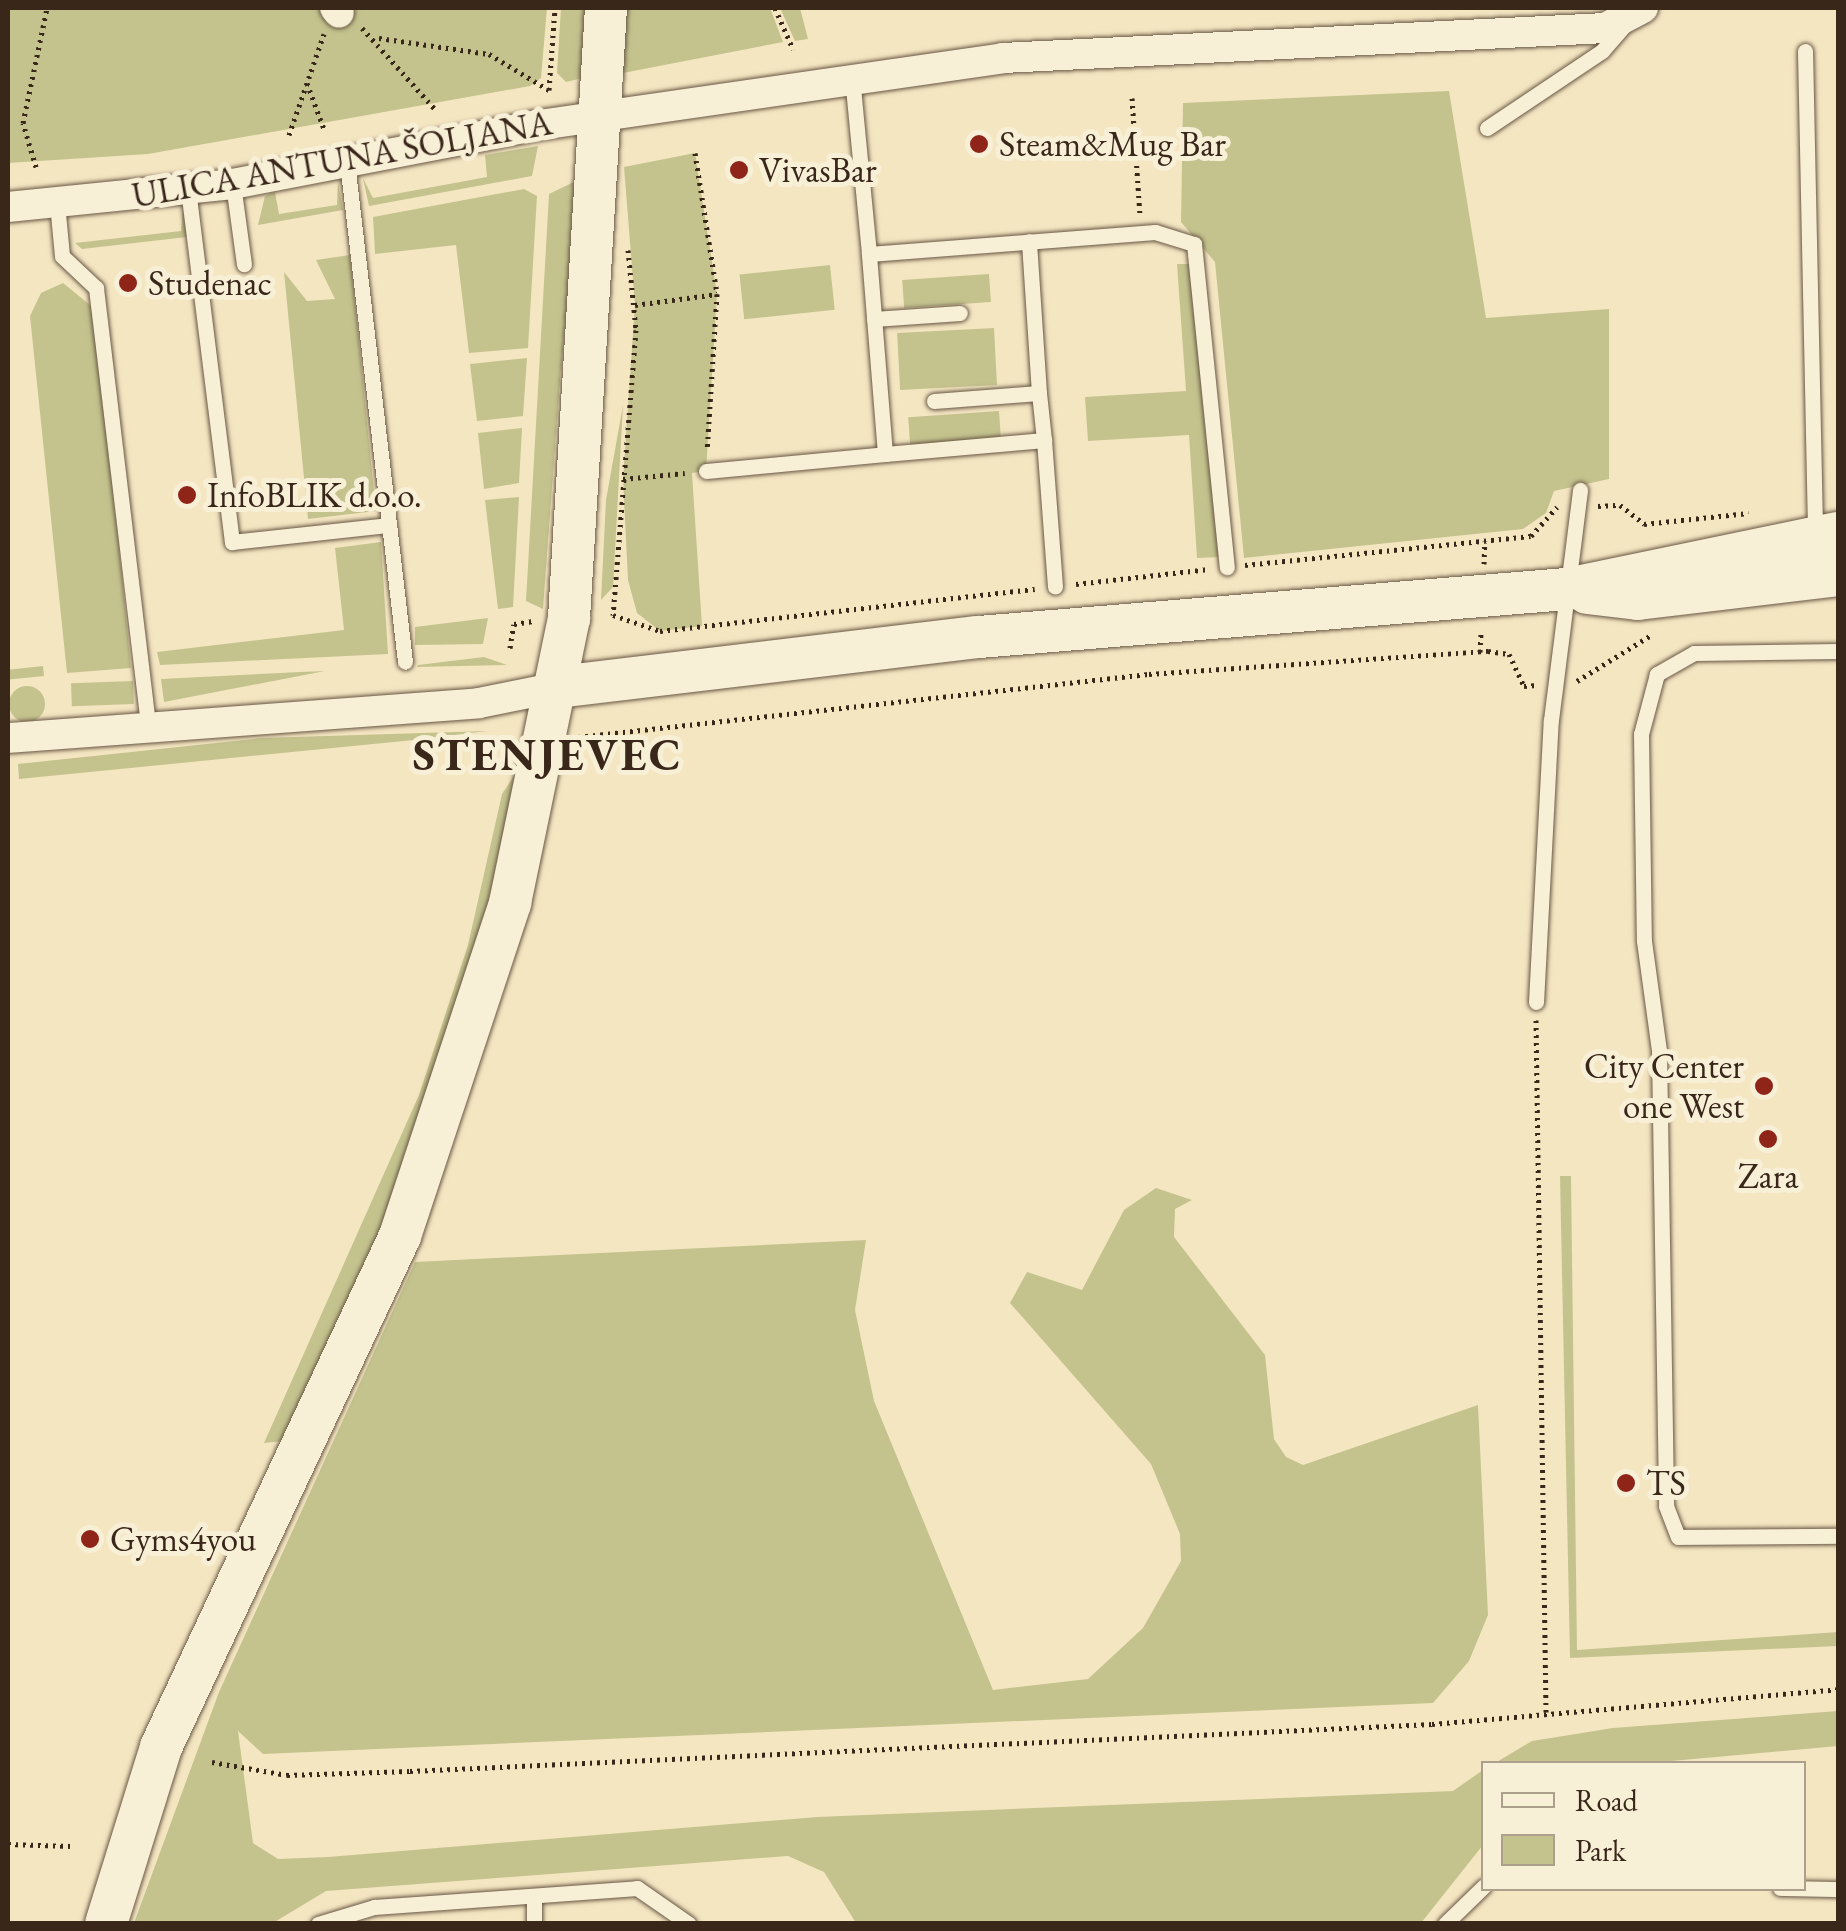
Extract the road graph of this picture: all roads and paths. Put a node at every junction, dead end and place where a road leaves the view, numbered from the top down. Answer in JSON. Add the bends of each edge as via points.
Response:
{"nodes":[{"id":1,"x":47,"y":8,"type":"edge"},
{"id":2,"x":555,"y":8,"type":"edge"},
{"id":3,"x":606,"y":8,"type":"edge"},
{"id":4,"x":775,"y":8,"type":"edge"},
{"id":5,"x":335,"y":13,"type":"edge"},
{"id":6,"x":1635,"y":15,"type":"edge"},
{"id":7,"x":379,"y":38,"type":"junction"},
{"id":8,"x":792,"y":50,"type":"dead end"},
{"id":9,"x":1805,"y":50,"type":"dead end"},
{"id":10,"x":852,"y":78,"type":"junction"},
{"id":11,"x":306,"y":80,"type":"junction"},
{"id":12,"x":549,"y":90,"type":"junction"},
{"id":13,"x":1132,"y":98,"type":"dead end"},
{"id":14,"x":549,"y":105,"type":"dead end"},
{"id":15,"x":434,"y":108,"type":"dead end"},
{"id":16,"x":601,"y":116,"type":"junction"},
{"id":17,"x":1486,"y":128,"type":"dead end"},
{"id":18,"x":324,"y":129,"type":"dead end"},
{"id":19,"x":289,"y":135,"type":"dead end"},
{"id":20,"x":695,"y":153,"type":"dead end"},
{"id":21,"x":347,"y":162,"type":"junction"},
{"id":22,"x":36,"y":168,"type":"dead end"},
{"id":23,"x":233,"y":184,"type":"junction"},
{"id":24,"x":188,"y":189,"type":"junction"},
{"id":25,"x":57,"y":203,"type":"junction"},
{"id":26,"x":16,"y":207,"type":"edge"},
{"id":27,"x":626,"y":228,"type":"dead end"},
{"id":28,"x":1141,"y":233,"type":"junction"},
{"id":29,"x":1029,"y":241,"type":"junction"},
{"id":30,"x":869,"y":254,"type":"junction"},
{"id":31,"x":244,"y":264,"type":"dead end"},
{"id":32,"x":717,"y":294,"type":"junction"},
{"id":33,"x":635,"y":305,"type":"junction"},
{"id":34,"x":960,"y":313,"type":"dead end"},
{"id":35,"x":874,"y":320,"type":"junction"},
{"id":36,"x":1040,"y":393,"type":"junction"},
{"id":37,"x":934,"y":401,"type":"dead end"},
{"id":38,"x":1044,"y":440,"type":"junction"},
{"id":39,"x":885,"y":454,"type":"junction"},
{"id":40,"x":706,"y":471,"type":"junction"},
{"id":41,"x":623,"y":479,"type":"junction"},
{"id":42,"x":1580,"y":490,"type":"dead end"},
{"id":43,"x":1610,"y":505,"type":"dead end"},
{"id":44,"x":1559,"y":507,"type":"dead end"},
{"id":45,"x":1651,"y":523,"type":"junction"},
{"id":46,"x":389,"y":525,"type":"junction"},
{"id":47,"x":1652,"y":537,"type":"dead end"},
{"id":48,"x":1826,"y":538,"type":"edge"},
{"id":49,"x":1485,"y":540,"type":"junction"},
{"id":50,"x":1484,"y":558,"type":"dead end"},
{"id":51,"x":1227,"y":567,"type":"junction"},
{"id":52,"x":1055,"y":587,"type":"junction"},
{"id":53,"x":1567,"y":589,"type":"junction"},
{"id":54,"x":532,"y":621,"type":"dead end"},
{"id":55,"x":1481,"y":629,"type":"dead end"},
{"id":56,"x":510,"y":648,"type":"dead end"},
{"id":57,"x":1838,"y":650,"type":"edge"},
{"id":58,"x":1480,"y":652,"type":"junction"},
{"id":59,"x":405,"y":662,"type":"dead end"},
{"id":60,"x":1531,"y":685,"type":"dead end"},
{"id":61,"x":558,"y":687,"type":"junction"},
{"id":62,"x":148,"y":726,"type":"junction"},
{"id":63,"x":578,"y":737,"type":"dead end"},
{"id":64,"x":8,"y":738,"type":"edge"},
{"id":65,"x":1536,"y":1002,"type":"joint"},
{"id":66,"x":1838,"y":1536,"type":"edge"},
{"id":67,"x":1838,"y":1689,"type":"edge"},
{"id":68,"x":1546,"y":1712,"type":"junction"},
{"id":69,"x":212,"y":1762,"type":"dead end"},
{"id":70,"x":8,"y":1844,"type":"edge"},
{"id":71,"x":70,"y":1846,"type":"dead end"},
{"id":72,"x":1806,"y":1888,"type":"edge"},
{"id":73,"x":1481,"y":1889,"type":"edge"},
{"id":74,"x":1838,"y":1889,"type":"edge"},
{"id":75,"x":534,"y":1896,"type":"junction"},
{"id":76,"x":445,"y":1904,"type":"junction"},
{"id":77,"x":338,"y":1918,"type":"edge"},
{"id":78,"x":106,"y":1924,"type":"edge"},
{"id":79,"x":318,"y":1924,"type":"edge"},
{"id":80,"x":445,"y":1924,"type":"edge"},
{"id":81,"x":534,"y":1924,"type":"edge"},
{"id":82,"x":689,"y":1924,"type":"edge"},
{"id":83,"x":1445,"y":1924,"type":"edge"}],
"edges":[{"from":1,"to":22,"type":"path","via":[[24,122]]},
{"from":2,"to":12,"type":"path"},
{"from":3,"to":16,"type":"street","name":"ULICA ANTUNA ŠOLJANA"},
{"from":4,"to":8,"type":"path"},
{"from":5,"to":7,"type":"path"},
{"from":5,"to":11,"type":"path"},
{"from":6,"to":10,"type":"street","via":[[1066,53]]},
{"from":6,"to":17,"type":"lane","via":[[1602,51]]},
{"from":7,"to":12,"type":"path","via":[[489,54]]},
{"from":7,"to":15,"type":"path"},
{"from":9,"to":48,"type":"lane"},
{"from":10,"to":16,"type":"street"},
{"from":10,"to":30,"type":"lane"},
{"from":11,"to":18,"type":"path"},
{"from":11,"to":19,"type":"path"},
{"from":12,"to":14,"type":"path"},
{"from":13,"to":28,"type":"path"},
{"from":16,"to":21,"type":"street","name":"ULICA ANTUNA ŠOLJANA"},
{"from":16,"to":61,"type":"street","name":"ULICA ANTUNA ŠOLJANA","via":[[578,516]]},
{"from":20,"to":32,"type":"path"},
{"from":21,"to":23,"type":"street","name":"ULICA ANTUNA ŠOLJANA"},
{"from":21,"to":46,"type":"lane"},
{"from":23,"to":24,"type":"street","name":"ULICA ANTUNA ŠOLJANA"},
{"from":23,"to":31,"type":"lane"},
{"from":24,"to":25,"type":"street","name":"ULICA ANTUNA ŠOLJANA"},
{"from":24,"to":46,"type":"lane","via":[[232,542]]},
{"from":25,"to":26,"type":"street","name":"ULICA ANTUNA ŠOLJANA"},
{"from":25,"to":62,"type":"lane","via":[[62,256],[96,288]]},
{"from":27,"to":33,"type":"path"},
{"from":28,"to":29,"type":"lane"},
{"from":28,"to":51,"type":"lane","via":[[1184,238],[1198,253]]},
{"from":29,"to":30,"type":"lane"},
{"from":29,"to":36,"type":"lane"},
{"from":30,"to":35,"type":"lane"},
{"from":32,"to":33,"type":"path"},
{"from":32,"to":40,"type":"path"},
{"from":33,"to":41,"type":"path"},
{"from":34,"to":35,"type":"lane"},
{"from":35,"to":39,"type":"lane"},
{"from":36,"to":37,"type":"lane"},
{"from":36,"to":38,"type":"lane"},
{"from":38,"to":39,"type":"lane"},
{"from":38,"to":52,"type":"lane"},
{"from":39,"to":40,"type":"lane"},
{"from":40,"to":41,"type":"path"},
{"from":41,"to":52,"type":"path","via":[[613,615],[660,631]]},
{"from":42,"to":53,"type":"lane"},
{"from":43,"to":45,"type":"path"},
{"from":44,"to":49,"type":"path","via":[[1531,536]]},
{"from":45,"to":47,"type":"path"},
{"from":45,"to":48,"type":"path"},
{"from":46,"to":59,"type":"lane"},
{"from":48,"to":53,"type":"street","via":[[1652,564]]},
{"from":49,"to":50,"type":"path"},
{"from":49,"to":51,"type":"path"},
{"from":51,"to":52,"type":"path"},
{"from":53,"to":61,"type":"street","via":[[979,637]]},
{"from":53,"to":65,"type":"lane"},
{"from":54,"to":56,"type":"path","via":[[514,624]]},
{"from":55,"to":58,"type":"path"},
{"from":57,"to":66,"type":"lane","via":[[1694,653],[1657,674],[1641,734],[1644,941],[1659,1051],[1666,1506],[1678,1537]]},
{"from":58,"to":60,"type":"path","via":[[1509,654]]},
{"from":58,"to":63,"type":"path","via":[[1149,674]]},
{"from":61,"to":62,"type":"street","via":[[479,703]]},
{"from":61,"to":78,"type":"street","name":"ULICA ANTUNA ŠOLJANA","via":[[510,902],[428,1161],[161,1746]]},
{"from":62,"to":64,"type":"street"},
{"from":65,"to":68,"type":"path"},
{"from":67,"to":68,"type":"path"},
{"from":68,"to":69,"type":"path","via":[[305,1775]]},
{"from":70,"to":71,"type":"path"},
{"from":72,"to":74,"type":"lane"},
{"from":73,"to":83,"type":"lane"},
{"from":75,"to":76,"type":"lane"},
{"from":75,"to":81,"type":"lane"},
{"from":75,"to":82,"type":"lane","via":[[638,1888]]},
{"from":76,"to":77,"type":"lane"},
{"from":76,"to":80,"type":"lane"},
{"from":77,"to":79,"type":"lane"}]}
